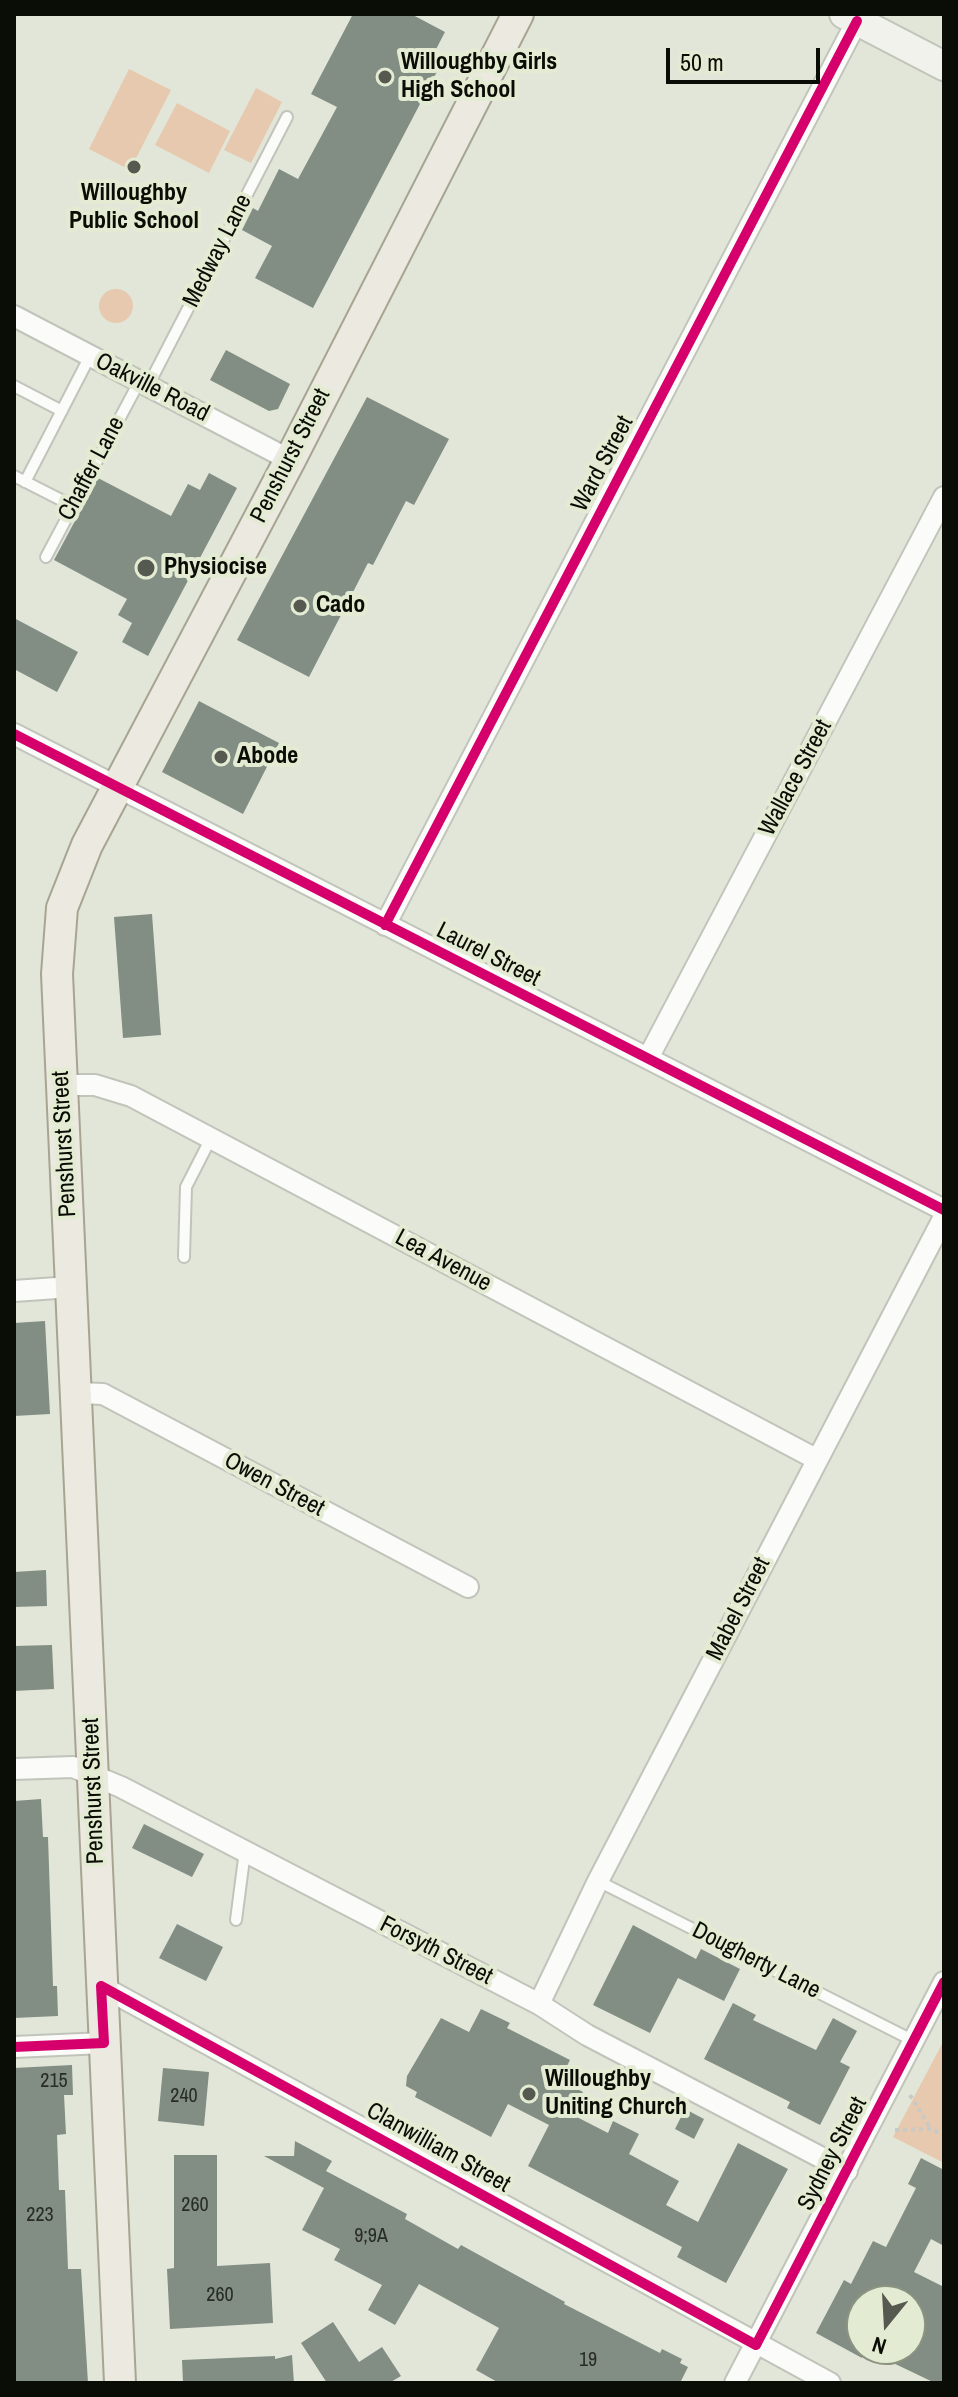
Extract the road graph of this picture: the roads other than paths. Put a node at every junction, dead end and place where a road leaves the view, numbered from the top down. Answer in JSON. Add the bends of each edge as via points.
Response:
{"nodes":[{"id":1,"x":518,"y":14,"type":"edge"},
{"id":2,"x":850,"y":18,"type":"edge"},
{"id":3,"x":944,"y":66,"type":"edge"},
{"id":4,"x":287,"y":117,"type":"dead end"},
{"id":5,"x":14,"y":316,"type":"edge"},
{"id":6,"x":90,"y":356,"type":"junction"},
{"id":7,"x":144,"y":384,"type":"junction"},
{"id":8,"x":14,"y":386,"type":"edge"},
{"id":9,"x":62,"y":411,"type":"junction"},
{"id":10,"x":290,"y":460,"type":"junction"},
{"id":11,"x":14,"y":476,"type":"edge"},
{"id":12,"x":25,"y":482,"type":"junction"},
{"id":13,"x":944,"y":497,"type":"edge"},
{"id":14,"x":71,"y":505,"type":"junction"},
{"id":15,"x":46,"y":557,"type":"dead end"},
{"id":16,"x":14,"y":734,"type":"edge"},
{"id":17,"x":118,"y":788,"type":"junction"},
{"id":18,"x":385,"y":925,"type":"junction"},
{"id":19,"x":648,"y":1058,"type":"junction"},
{"id":20,"x":62,"y":1085,"type":"junction"},
{"id":21,"x":211,"y":1138,"type":"junction"},
{"id":22,"x":944,"y":1210,"type":"edge"},
{"id":23,"x":944,"y":1217,"type":"edge"},
{"id":24,"x":184,"y":1257,"type":"dead end"},
{"id":25,"x":71,"y":1287,"type":"junction"},
{"id":26,"x":14,"y":1291,"type":"edge"},
{"id":27,"x":77,"y":1393,"type":"junction"},
{"id":28,"x":816,"y":1459,"type":"junction"},
{"id":29,"x":468,"y":1587,"type":"dead end"},
{"id":30,"x":14,"y":1769,"type":"edge"},
{"id":31,"x":93,"y":1776,"type":"junction"},
{"id":32,"x":245,"y":1851,"type":"junction"},
{"id":33,"x":598,"y":1881,"type":"junction"},
{"id":34,"x":236,"y":1920,"type":"dead end"},
{"id":35,"x":944,"y":1982,"type":"edge"},
{"id":36,"x":101,"y":1986,"type":"junction"},
{"id":37,"x":539,"y":2004,"type":"junction"},
{"id":38,"x":914,"y":2041,"type":"junction"},
{"id":39,"x":104,"y":2043,"type":"junction"},
{"id":40,"x":14,"y":2047,"type":"edge"},
{"id":41,"x":847,"y":2171,"type":"junction"},
{"id":42,"x":756,"y":2345,"type":"junction"},
{"id":43,"x":120,"y":2383,"type":"edge"},
{"id":44,"x":735,"y":2383,"type":"edge"},
{"id":45,"x":830,"y":2383,"type":"edge"}],
"edges":[{"from":1,"to":10,"type":"main road","name":"Penshurst Street"},
{"from":2,"to":3,"type":"main road"},
{"from":2,"to":18,"type":"street","name":"Ward Street"},
{"from":4,"to":7,"type":"lane","name":"Medway Lane"},
{"from":5,"to":6,"type":"street","name":"Oakville Road"},
{"from":6,"to":7,"type":"street","name":"Oakville Road"},
{"from":6,"to":9,"type":"lane"},
{"from":7,"to":10,"type":"street","name":"Oakville Road"},
{"from":7,"to":14,"type":"lane","name":"Chaffer Lane"},
{"from":8,"to":9,"type":"lane"},
{"from":9,"to":12,"type":"lane"},
{"from":10,"to":17,"type":"main road","name":"Penshurst Street"},
{"from":11,"to":12,"type":"lane"},
{"from":12,"to":14,"type":"lane"},
{"from":13,"to":19,"type":"street","name":"Wallace Street"},
{"from":14,"to":15,"type":"lane","name":"Chaffer Lane"},
{"from":16,"to":17,"type":"street","name":"Laurel Street"},
{"from":17,"to":18,"type":"street","name":"Laurel Street"},
{"from":17,"to":20,"type":"main road","name":"Penshurst Street","via":[[62,908],[57,974]]},
{"from":18,"to":19,"type":"street","name":"Laurel Street"},
{"from":19,"to":22,"type":"street","name":"Laurel Street"},
{"from":20,"to":21,"type":"street","name":"Lea Avenue","via":[[95,1085],[131,1096]]},
{"from":20,"to":25,"type":"main road","name":"Penshurst Street"},
{"from":21,"to":24,"type":"lane","via":[[186,1187]]},
{"from":21,"to":28,"type":"street","name":"Lea Avenue"},
{"from":23,"to":28,"type":"street","name":"Mabel Street"},
{"from":25,"to":26,"type":"street"},
{"from":25,"to":27,"type":"main road","name":"Penshurst Street"},
{"from":27,"to":29,"type":"street","name":"Owen Street","via":[[103,1394]]},
{"from":27,"to":31,"type":"main road","name":"Penshurst Street"},
{"from":28,"to":33,"type":"street","name":"Mabel Street"},
{"from":30,"to":31,"type":"street","name":"Forsyth Street","via":[[73,1767]]},
{"from":31,"to":32,"type":"street","name":"Forsyth Street"},
{"from":31,"to":36,"type":"main road","name":"Penshurst Street"},
{"from":32,"to":34,"type":"lane"},
{"from":32,"to":37,"type":"street","name":"Forsyth Street"},
{"from":33,"to":37,"type":"street","name":"Mabel Street"},
{"from":33,"to":38,"type":"lane","name":"Dougherty Lane"},
{"from":35,"to":38,"type":"street","name":"Sydney Street"},
{"from":36,"to":39,"type":"main road","name":"Penshurst Street"},
{"from":36,"to":42,"type":"street","name":"Clanwilliam Street"},
{"from":37,"to":41,"type":"street","name":"Forsyth Street","via":[[587,2035]]},
{"from":38,"to":41,"type":"street","name":"Sydney Street"},
{"from":39,"to":40,"type":"street"},
{"from":39,"to":43,"type":"main road","name":"Penshurst Street"},
{"from":41,"to":42,"type":"street","name":"Sydney Street"},
{"from":42,"to":44,"type":"street","name":"Sydney Street"},
{"from":42,"to":45,"type":"street","name":"Clanwilliam Street"}]}
